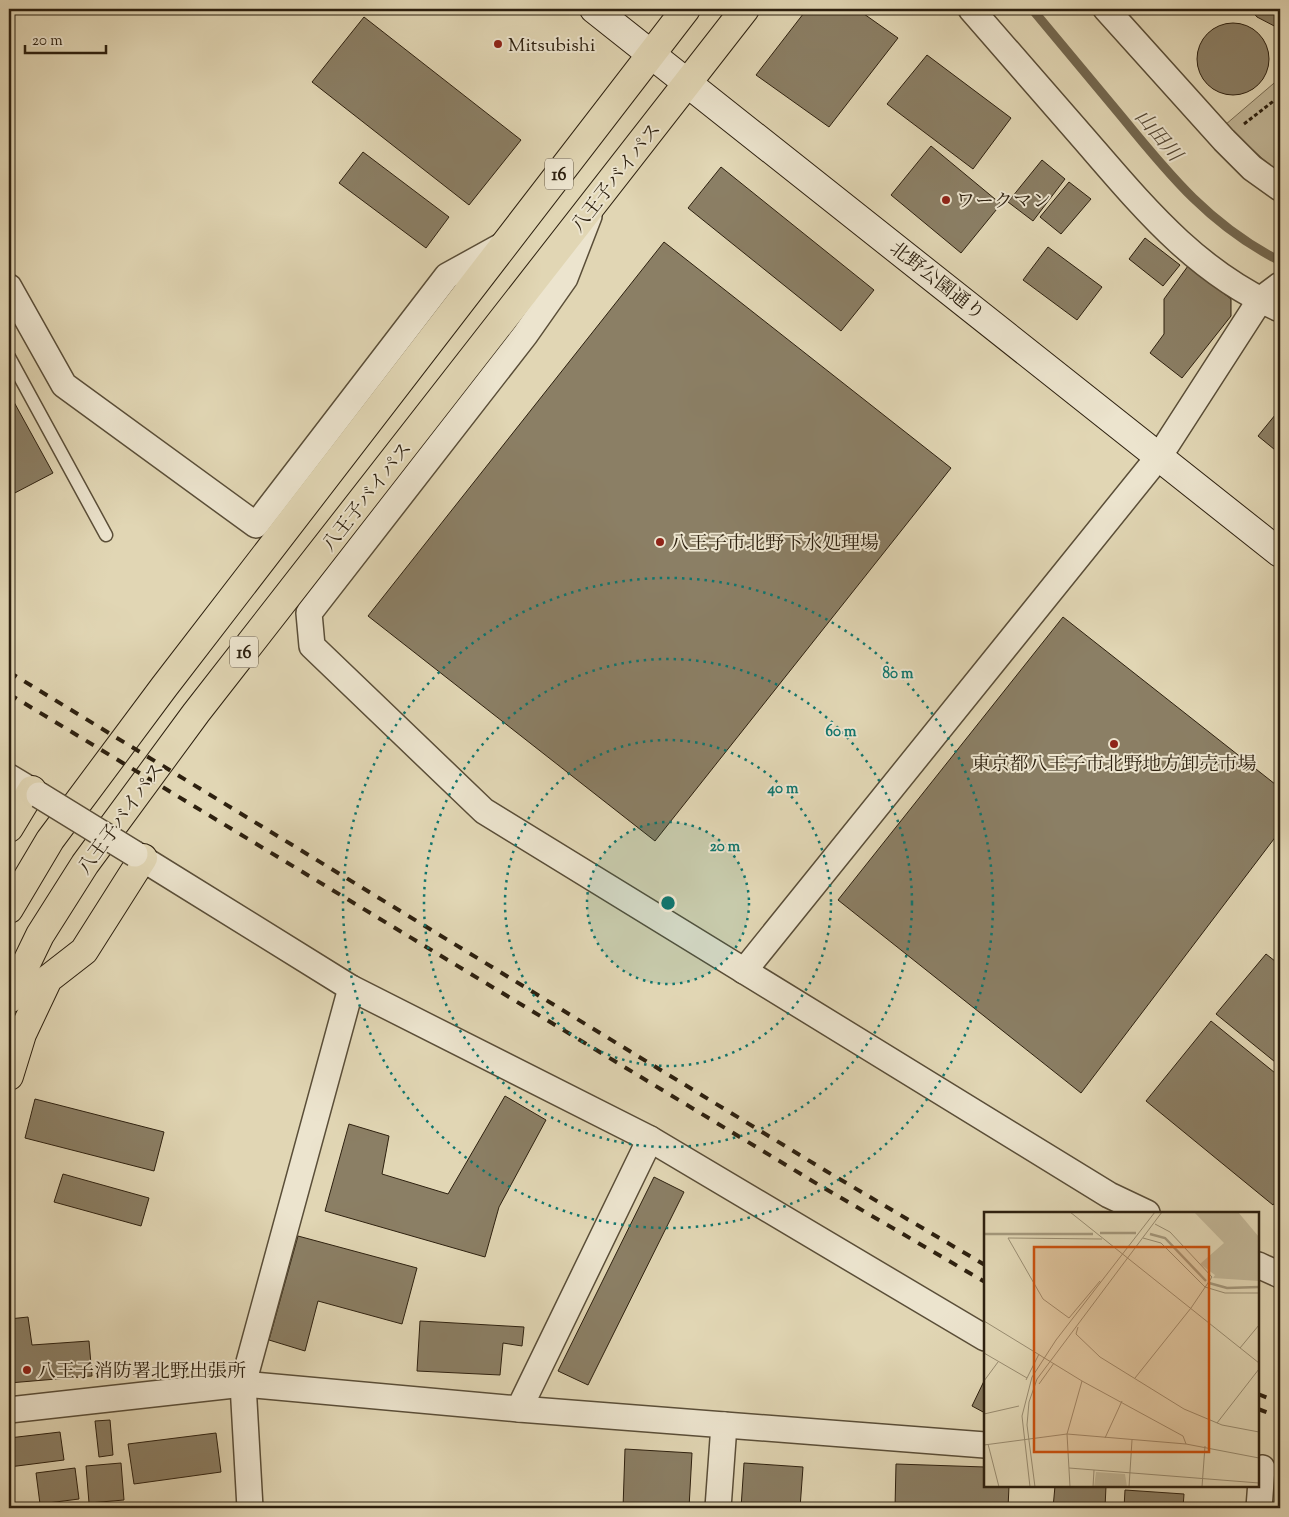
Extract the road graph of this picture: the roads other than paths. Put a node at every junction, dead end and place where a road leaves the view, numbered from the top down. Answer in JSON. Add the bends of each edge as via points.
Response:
{"nodes":[{"id":1,"x":594,"y":9,"type":"edge"},
{"id":2,"x":686,"y":9,"type":"edge"},
{"id":3,"x":745,"y":9,"type":"edge"},
{"id":4,"x":971,"y":9,"type":"edge"},
{"id":5,"x":1106,"y":9,"type":"edge"},
{"id":6,"x":652,"y":54,"type":"junction"},
{"id":7,"x":688,"y":82,"type":"junction"},
{"id":8,"x":1280,"y":188,"type":"edge"},
{"id":9,"x":592,"y":205,"type":"junction"},
{"id":10,"x":506,"y":244,"type":"junction"},
{"id":11,"x":9,"y":287,"type":"edge"},
{"id":12,"x":1275,"y":295,"type":"edge"},
{"id":13,"x":9,"y":357,"type":"edge"},
{"id":14,"x":1160,"y":455,"type":"junction"},
{"id":15,"x":106,"y":535,"type":"dead end"},
{"id":16,"x":1280,"y":552,"type":"edge"},
{"id":17,"x":9,"y":777,"type":"edge"},
{"id":18,"x":36,"y":793,"type":"junction"},
{"id":19,"x":9,"y":828,"type":"edge"},
{"id":20,"x":139,"y":856,"type":"junction"},
{"id":21,"x":9,"y":909,"type":"edge"},
{"id":22,"x":744,"y":971,"type":"junction"},
{"id":23,"x":351,"y":988,"type":"junction"},
{"id":24,"x":9,"y":999,"type":"edge"},
{"id":25,"x":9,"y":1076,"type":"edge"},
{"id":26,"x":650,"y":1139,"type":"junction"},
{"id":27,"x":1144,"y":1212,"type":"edge"},
{"id":28,"x":1259,"y":1265,"type":"edge"},
{"id":29,"x":1280,"y":1274,"type":"edge"},
{"id":30,"x":984,"y":1337,"type":"edge"},
{"id":31,"x":243,"y":1384,"type":"junction"},
{"id":32,"x":520,"y":1409,"type":"junction"},
{"id":33,"x":9,"y":1410,"type":"edge"},
{"id":34,"x":724,"y":1425,"type":"junction"},
{"id":35,"x":984,"y":1445,"type":"edge"},
{"id":36,"x":1267,"y":1470,"type":"edge"},
{"id":37,"x":250,"y":1508,"type":"edge"},
{"id":38,"x":718,"y":1508,"type":"edge"},
{"id":39,"x":1259,"y":1508,"type":"edge"}],
"edges":[{"from":1,"to":6,"type":"street","name":"北野公園通り"},
{"from":2,"to":6,"type":"highway","number":"16"},
{"from":3,"to":7,"type":"highway","name":"八王子バイパス","number":"16"},
{"from":4,"to":12,"type":"street","via":[[1149,213],[1187,251]]},
{"from":5,"to":8,"type":"street","via":[[1224,140],[1252,168]]},
{"from":6,"to":7,"type":"street","name":"北野公園通り"},
{"from":6,"to":10,"type":"highway","number":"16"},
{"from":7,"to":9,"type":"highway","name":"八王子バイパス","number":"16"},
{"from":7,"to":14,"type":"street","name":"北野公園通り"},
{"from":9,"to":22,"type":"street","via":[[566,278],[309,613],[312,646],[484,811]]},
{"from":9,"to":24,"type":"highway","name":"八王子バイパス","number":"16","via":[[184,729],[85,864],[40,935]]},
{"from":10,"to":11,"type":"street","via":[[447,276],[256,525],[64,385]]},
{"from":10,"to":21,"type":"highway","number":"16","via":[[158,695],[50,840]]},
{"from":12,"to":14,"type":"street"},
{"from":13,"to":15,"type":"lane"},
{"from":14,"to":16,"type":"street","name":"北野公園通り"},
{"from":14,"to":22,"type":"street"},
{"from":17,"to":18,"type":"street"},
{"from":18,"to":19,"type":"highway"},
{"from":18,"to":20,"type":"street","bridge":true},
{"from":20,"to":23,"type":"street"},
{"from":20,"to":25,"type":"highway","via":[[84,951],[48,979],[22,1034]]},
{"from":22,"to":27,"type":"street","via":[[1109,1195]]},
{"from":23,"to":26,"type":"street"},
{"from":23,"to":31,"type":"street"},
{"from":26,"to":30,"type":"street"},
{"from":26,"to":32,"type":"street"},
{"from":28,"to":29,"type":"street"},
{"from":31,"to":32,"type":"street"},
{"from":31,"to":33,"type":"street"},
{"from":31,"to":37,"type":"street"},
{"from":32,"to":34,"type":"street"},
{"from":34,"to":35,"type":"street"},
{"from":34,"to":38,"type":"street"},
{"from":36,"to":39,"type":"street"}]}
